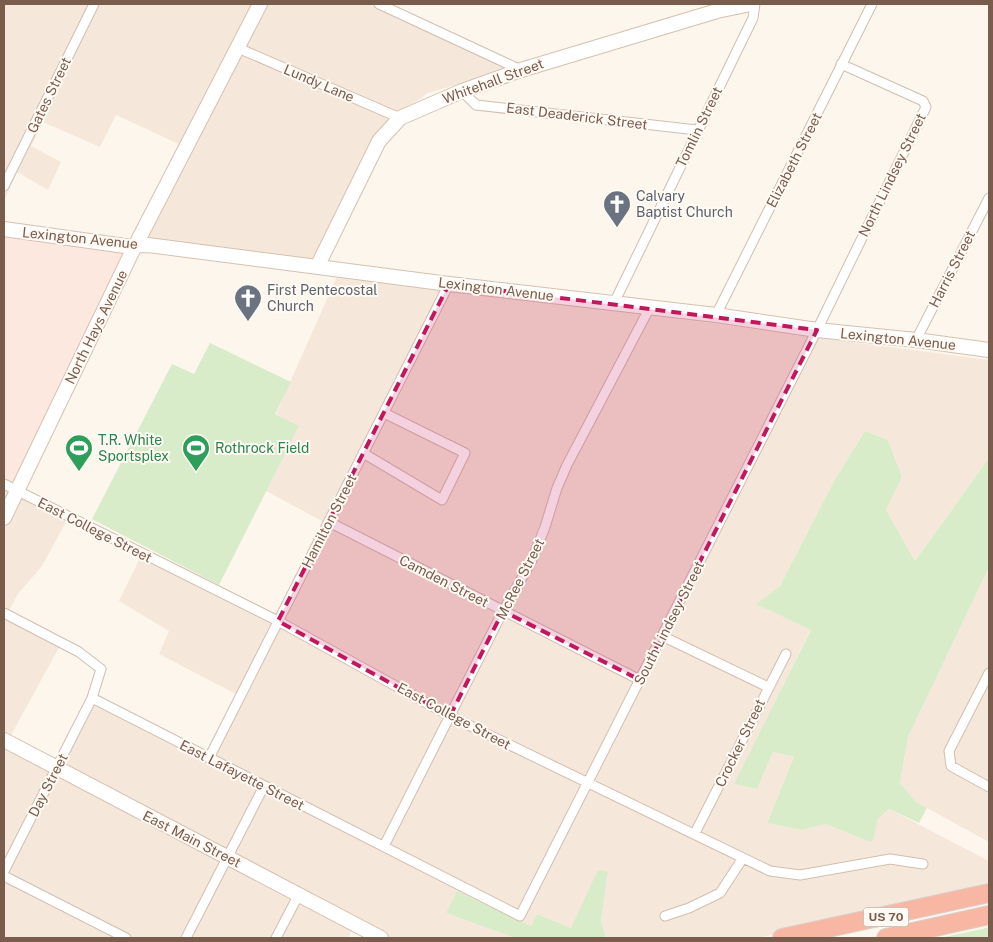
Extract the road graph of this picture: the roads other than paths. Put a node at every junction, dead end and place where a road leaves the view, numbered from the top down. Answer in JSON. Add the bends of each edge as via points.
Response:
{"nodes":[{"id":1,"x":94,"y":4,"type":"edge"},
{"id":2,"x":260,"y":4,"type":"edge"},
{"id":3,"x":379,"y":4,"type":"edge"},
{"id":4,"x":753,"y":4,"type":"edge"},
{"id":5,"x":872,"y":4,"type":"edge"},
{"id":6,"x":714,"y":8,"type":"edge"},
{"id":7,"x":238,"y":48,"type":"junction"},
{"id":8,"x":841,"y":64,"type":"junction"},
{"id":9,"x":521,"y":70,"type":"junction"},
{"id":10,"x":462,"y":90,"type":"junction"},
{"id":11,"x":400,"y":118,"type":"junction"},
{"id":12,"x":697,"y":130,"type":"junction"},
{"id":13,"x":4,"y":186,"type":"edge"},
{"id":14,"x":989,"y":198,"type":"edge"},
{"id":15,"x":4,"y":229,"type":"edge"},
{"id":16,"x":135,"y":246,"type":"junction"},
{"id":17,"x":318,"y":266,"type":"junction"},
{"id":18,"x":449,"y":284,"type":"junction"},
{"id":19,"x":614,"y":303,"type":"junction"},
{"id":20,"x":649,"y":309,"type":"junction"},
{"id":21,"x":716,"y":315,"type":"junction"},
{"id":22,"x":817,"y":330,"type":"junction"},
{"id":23,"x":916,"y":340,"type":"junction"},
{"id":24,"x":989,"y":350,"type":"edge"},
{"id":25,"x":384,"y":413,"type":"junction"},
{"id":26,"x":364,"y":453,"type":"junction"},
{"id":27,"x":4,"y":484,"type":"edge"},
{"id":28,"x":17,"y":490,"type":"junction"},
{"id":29,"x":4,"y":518,"type":"edge"},
{"id":30,"x":329,"y":522,"type":"junction"},
{"id":31,"x":503,"y":611,"type":"junction"},
{"id":32,"x":4,"y":613,"type":"edge"},
{"id":33,"x":278,"y":621,"type":"junction"},
{"id":34,"x":662,"y":636,"type":"junction"},
{"id":35,"x":786,"y":654,"type":"dead end"},
{"id":36,"x":989,"y":673,"type":"edge"},
{"id":37,"x":640,"y":680,"type":"junction"},
{"id":38,"x":768,"y":686,"type":"junction"},
{"id":39,"x":92,"y":698,"type":"junction"},
{"id":40,"x":450,"y":716,"type":"junction"},
{"id":41,"x":4,"y":740,"type":"edge"},
{"id":42,"x":209,"y":758,"type":"junction"},
{"id":43,"x":56,"y":769,"type":"junction"},
{"id":44,"x":587,"y":784,"type":"junction"},
{"id":45,"x":264,"y":786,"type":"junction"},
{"id":46,"x":989,"y":787,"type":"edge"},
{"id":47,"x":695,"y":833,"type":"junction"},
{"id":48,"x":384,"y":846,"type":"junction"},
{"id":49,"x":228,"y":857,"type":"junction"},
{"id":50,"x":743,"y":858,"type":"junction"},
{"id":51,"x":923,"y":864,"type":"dead end"},
{"id":52,"x":4,"y":871,"type":"edge"},
{"id":53,"x":4,"y":876,"type":"edge"},
{"id":54,"x":989,"y":894,"type":"edge"},
{"id":55,"x":298,"y":896,"type":"junction"},
{"id":56,"x":989,"y":915,"type":"edge"},
{"id":57,"x":520,"y":916,"type":"joint"},
{"id":58,"x":665,"y":916,"type":"dead end"},
{"id":59,"x":126,"y":938,"type":"edge"},
{"id":60,"x":186,"y":938,"type":"edge"},
{"id":61,"x":276,"y":938,"type":"edge"},
{"id":62,"x":381,"y":938,"type":"edge"},
{"id":63,"x":782,"y":938,"type":"edge"},
{"id":64,"x":886,"y":938,"type":"edge"}],
"edges":[{"from":1,"to":13,"type":"street","name":"Gates Street"},
{"from":2,"to":7,"type":"street","name":"North Hays Avenue"},
{"from":3,"to":9,"type":"street"},
{"from":4,"to":6,"type":"street","name":"Whitehall Street"},
{"from":4,"to":12,"type":"street","name":"Tomlin Street","via":[[753,18]]},
{"from":5,"to":8,"type":"street","name":"Elizabeth Street"},
{"from":6,"to":9,"type":"street","name":"Whitehall Street"},
{"from":7,"to":11,"type":"street","name":"Lundy Lane"},
{"from":7,"to":16,"type":"street","name":"North Hays Avenue"},
{"from":8,"to":21,"type":"street","name":"Elizabeth Street"},
{"from":8,"to":22,"type":"street","name":"North Lindsey Street","via":[[923,101],[926,106]]},
{"from":9,"to":10,"type":"street","name":"Whitehall Street"},
{"from":10,"to":11,"type":"street","name":"Whitehall Street"},
{"from":10,"to":12,"type":"street","name":"East Deaderick Street","via":[[476,105]]},
{"from":11,"to":17,"type":"street","name":"Whitehall Street","via":[[379,141]]},
{"from":12,"to":19,"type":"street","name":"Tomlin Street"},
{"from":14,"to":23,"type":"street","name":"Harris Street"},
{"from":15,"to":16,"type":"street","name":"Lexington Avenue"},
{"from":16,"to":17,"type":"street","name":"Lexington Avenue"},
{"from":16,"to":28,"type":"street","name":"North Hays Avenue"},
{"from":17,"to":18,"type":"street","name":"Lexington Avenue"},
{"from":18,"to":19,"type":"street","name":"Lexington Avenue"},
{"from":18,"to":25,"type":"street","name":"Hamilton Street"},
{"from":19,"to":20,"type":"street","name":"Lexington Avenue"},
{"from":20,"to":21,"type":"street","name":"Lexington Avenue"},
{"from":20,"to":31,"type":"street","name":"McRee Street","via":[[567,465],[531,562]]},
{"from":21,"to":22,"type":"street","name":"Lexington Avenue"},
{"from":22,"to":23,"type":"street","name":"Lexington Avenue"},
{"from":22,"to":34,"type":"street","name":"South Lindsey Street"},
{"from":23,"to":24,"type":"street","name":"Lexington Avenue"},
{"from":25,"to":26,"type":"street","name":"Hamilton Street"},
{"from":25,"to":26,"type":"street","via":[[464,453],[442,500]]},
{"from":26,"to":30,"type":"street","name":"Hamilton Street"},
{"from":27,"to":28,"type":"street","name":"East College Street"},
{"from":28,"to":29,"type":"street","name":"North Hays Avenue"},
{"from":28,"to":33,"type":"street","name":"East College Street"},
{"from":30,"to":31,"type":"street","name":"Camden Street"},
{"from":30,"to":33,"type":"street","name":"Hamilton Street"},
{"from":31,"to":37,"type":"street","name":"Camden Street"},
{"from":31,"to":40,"type":"street","name":"McRee Street"},
{"from":32,"to":39,"type":"street","via":[[80,652],[101,668]]},
{"from":33,"to":40,"type":"street","name":"East College Street"},
{"from":33,"to":42,"type":"street","name":"Hamilton Street"},
{"from":34,"to":37,"type":"street","name":"South Lindsey Street"},
{"from":34,"to":38,"type":"street"},
{"from":35,"to":38,"type":"street","name":"Crocker Street"},
{"from":36,"to":46,"type":"street","via":[[949,751],[951,766]]},
{"from":37,"to":44,"type":"street","name":"South Lindsey Street"},
{"from":38,"to":47,"type":"street","name":"Crocker Street"},
{"from":39,"to":42,"type":"street","name":"East Lafayette Street"},
{"from":39,"to":43,"type":"street","name":"Day Street"},
{"from":40,"to":44,"type":"street","name":"East College Street"},
{"from":40,"to":48,"type":"street","name":"McRee Street"},
{"from":41,"to":43,"type":"street","name":"East Main Street"},
{"from":42,"to":45,"type":"street","name":"East Lafayette Street"},
{"from":43,"to":49,"type":"street","name":"East Main Street"},
{"from":43,"to":52,"type":"street","name":"Day Street"},
{"from":44,"to":47,"type":"street","name":"East College Street"},
{"from":44,"to":57,"type":"street","name":"South Lindsey Street"},
{"from":45,"to":48,"type":"street","name":"East Lafayette Street"},
{"from":45,"to":49,"type":"street"},
{"from":47,"to":50,"type":"street","name":"East College Street"},
{"from":48,"to":57,"type":"street","name":"East Lafayette Street"},
{"from":49,"to":55,"type":"street","name":"East Main Street"},
{"from":49,"to":60,"type":"street"},
{"from":50,"to":51,"type":"street","name":"East College Street","via":[[770,871],[800,875],[890,859]]},
{"from":50,"to":58,"type":"street","via":[[720,892]]},
{"from":53,"to":59,"type":"street"},
{"from":54,"to":63,"type":"highway","number":"US 70"},
{"from":55,"to":61,"type":"street"},
{"from":55,"to":62,"type":"street","name":"East Main Street"},
{"from":56,"to":64,"type":"highway","number":"US 70"}]}
